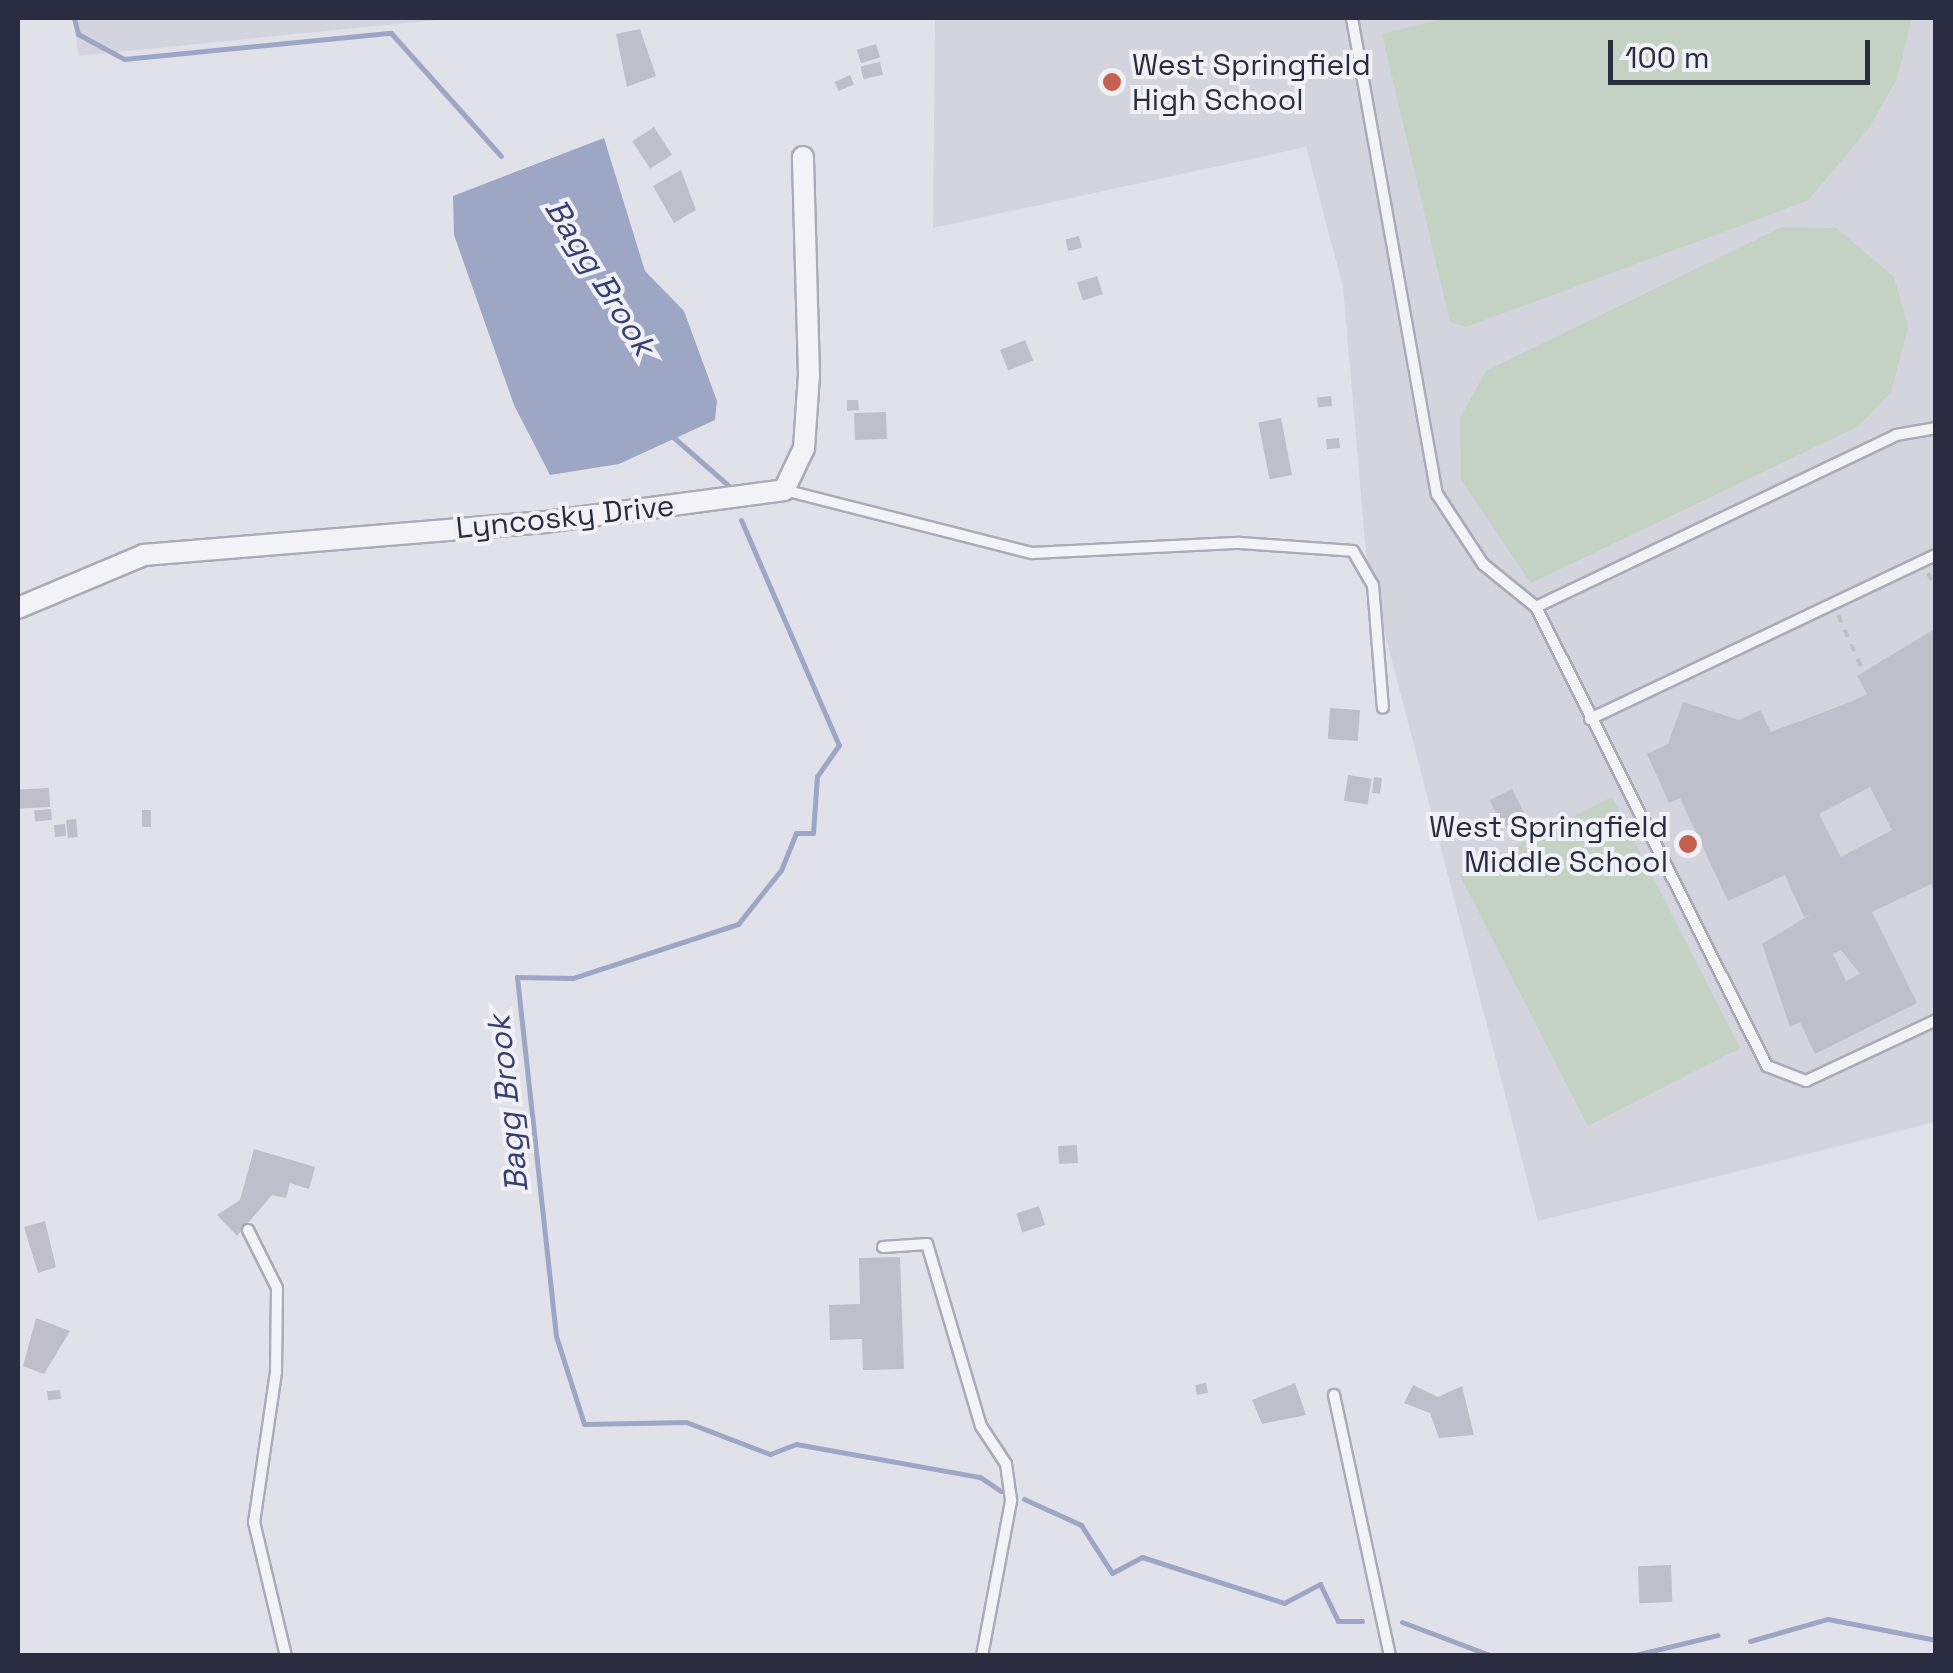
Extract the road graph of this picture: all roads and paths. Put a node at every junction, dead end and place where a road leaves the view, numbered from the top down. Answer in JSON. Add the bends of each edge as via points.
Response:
{"nodes":[{"id":1,"x":1352,"y":18,"type":"edge"},
{"id":2,"x":803,"y":157,"type":"dead end"},
{"id":3,"x":1936,"y":428,"type":"edge"},
{"id":4,"x":784,"y":490,"type":"junction"},
{"id":5,"x":1936,"y":556,"type":"edge"},
{"id":6,"x":1928,"y":572,"type":"dead end"},
{"id":7,"x":1936,"y":590,"type":"edge"},
{"id":8,"x":1536,"y":607,"type":"junction"},
{"id":9,"x":18,"y":608,"type":"edge"},
{"id":10,"x":1838,"y":615,"type":"dead end"},
{"id":11,"x":1864,"y":672,"type":"dead end"},
{"id":12,"x":1383,"y":708,"type":"dead end"},
{"id":13,"x":1590,"y":720,"type":"junction"},
{"id":14,"x":1936,"y":1020,"type":"edge"},
{"id":15,"x":248,"y":1230,"type":"dead end"},
{"id":16,"x":883,"y":1247,"type":"dead end"},
{"id":17,"x":1334,"y":1396,"type":"dead end"},
{"id":18,"x":286,"y":1656,"type":"edge"},
{"id":19,"x":982,"y":1656,"type":"edge"},
{"id":20,"x":1390,"y":1656,"type":"edge"}],
"edges":[{"from":1,"to":8,"type":"lane","via":[[1408,304],[1427,464],[1467,543]]},
{"from":2,"to":4,"type":"street","via":[[809,375],[804,448]]},
{"from":3,"to":8,"type":"lane","via":[[1863,450]]},
{"from":4,"to":9,"type":"street","name":"Lyncosky Drive","via":[[546,522],[144,555]]},
{"from":4,"to":12,"type":"lane","via":[[1032,553],[1240,543],[1353,551],[1373,584]]},
{"from":5,"to":13,"type":"lane"},
{"from":6,"to":7,"type":"path"},
{"from":8,"to":13,"type":"lane"},
{"from":10,"to":11,"type":"path"},
{"from":13,"to":14,"type":"lane","via":[[1772,1072],[1806,1081]]},
{"from":15,"to":18,"type":"lane","via":[[277,1288],[276,1372],[254,1522]]},
{"from":16,"to":19,"type":"lane","via":[[927,1244],[981,1426],[1006,1464],[1010,1501]]},
{"from":17,"to":20,"type":"lane"}]}
